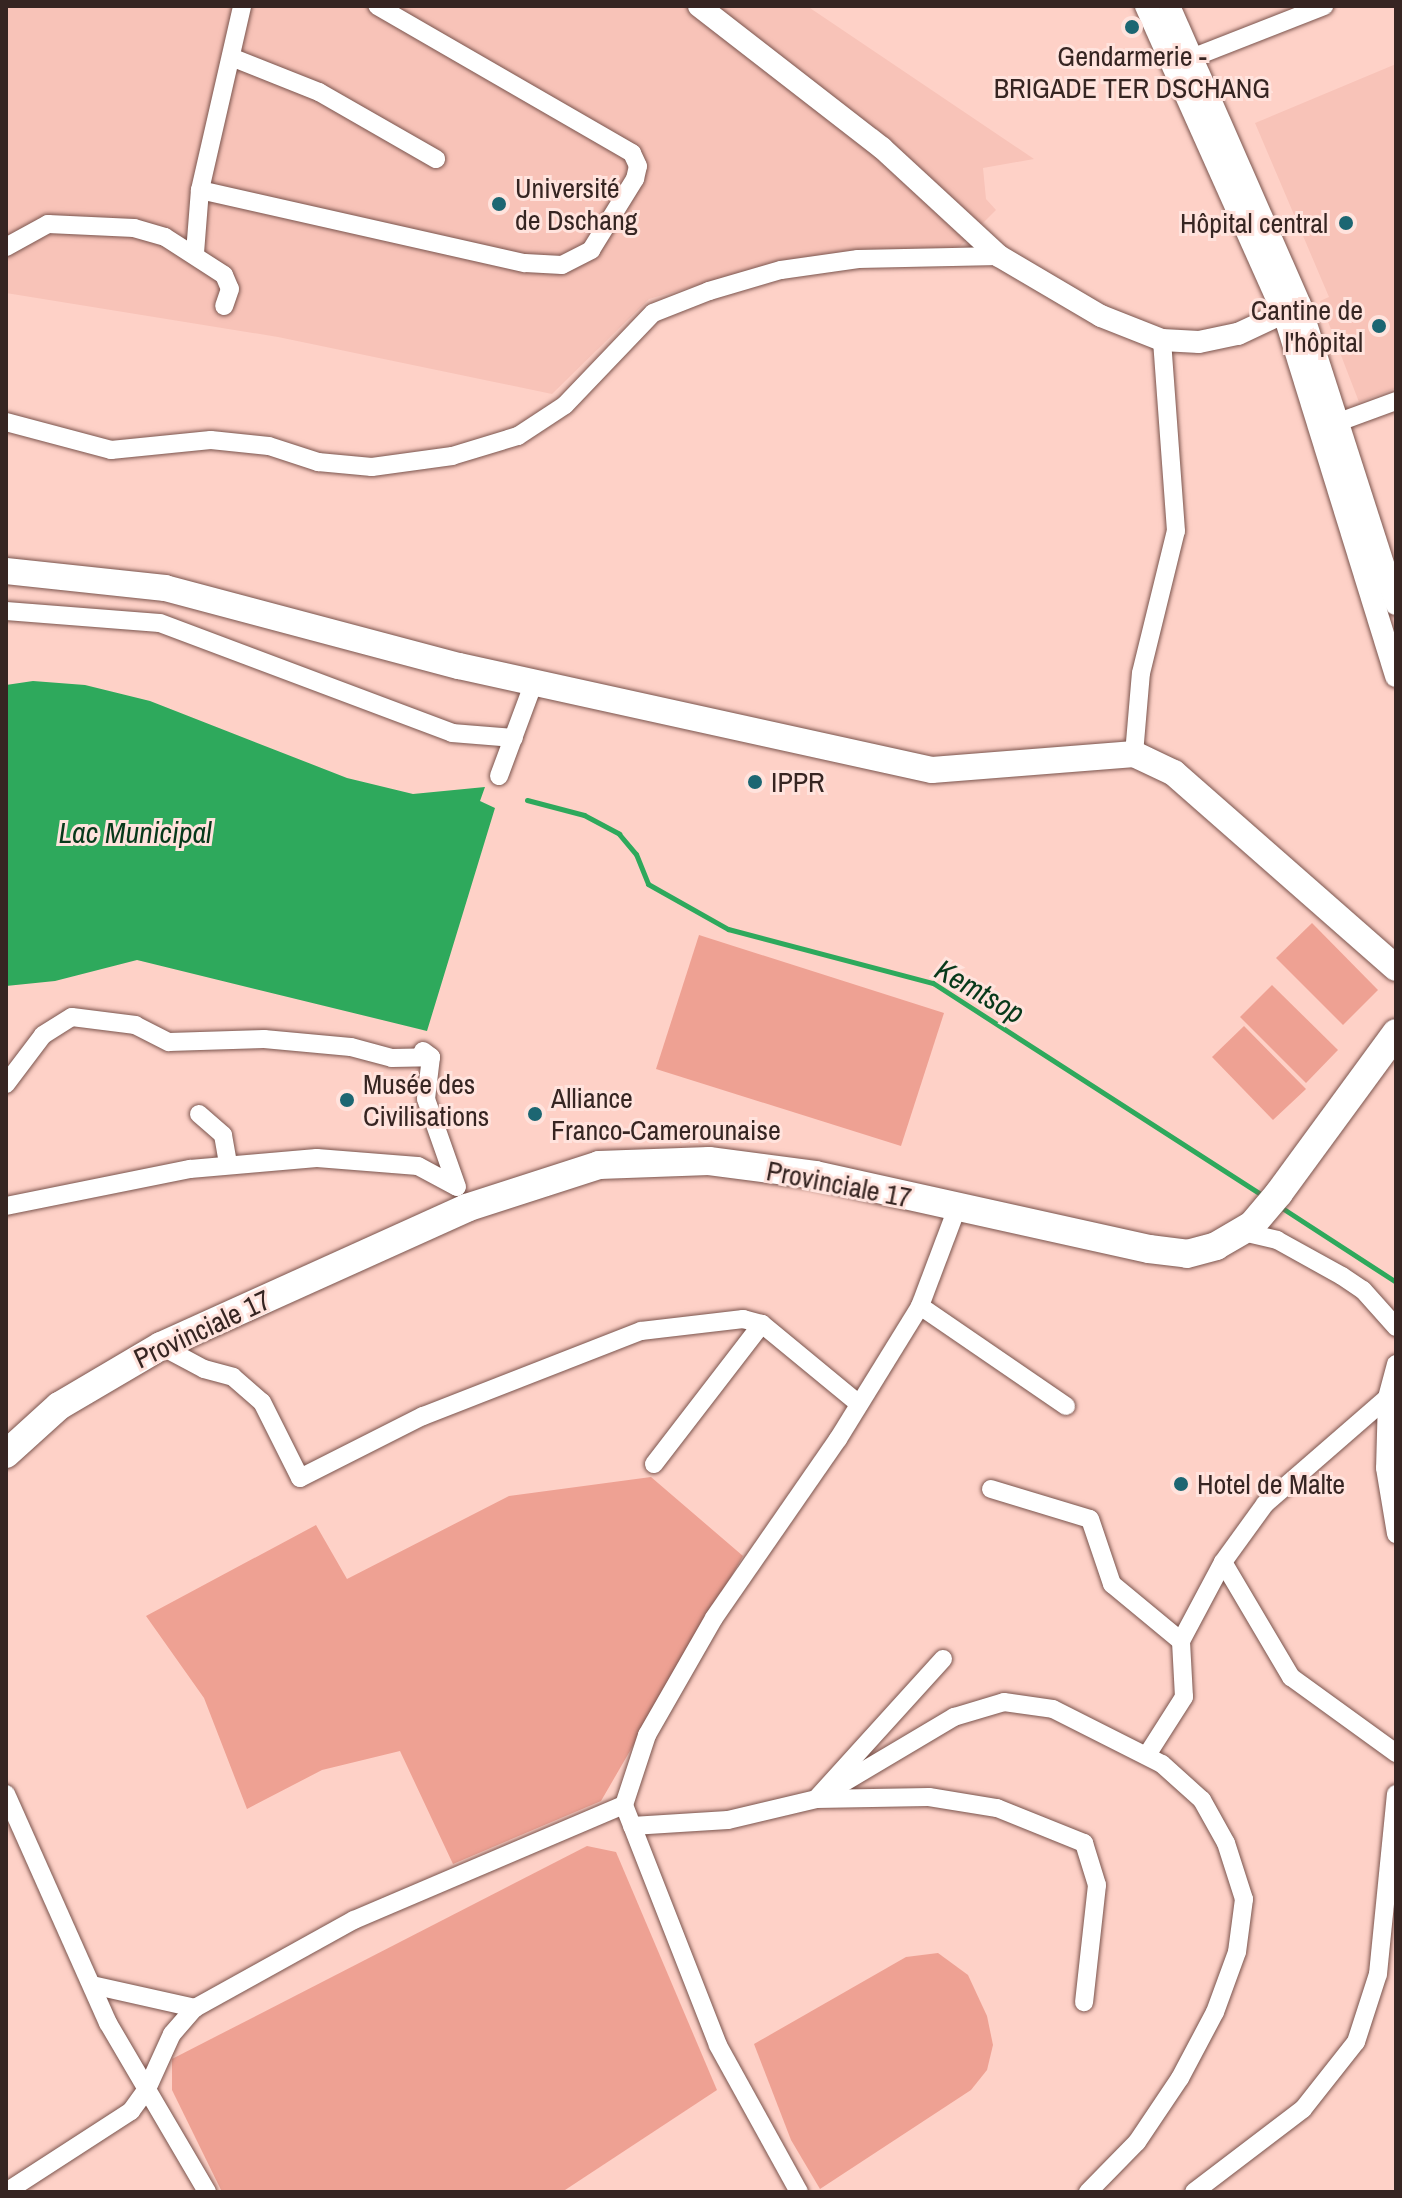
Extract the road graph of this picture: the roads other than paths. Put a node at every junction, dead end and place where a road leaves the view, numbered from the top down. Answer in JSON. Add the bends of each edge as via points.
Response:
{"nodes":[{"id":1,"x":242,"y":6,"type":"edge"},
{"id":2,"x":377,"y":6,"type":"edge"},
{"id":3,"x":699,"y":6,"type":"edge"},
{"id":4,"x":1146,"y":6,"type":"edge"},
{"id":5,"x":1169,"y":6,"type":"edge"},
{"id":6,"x":1324,"y":6,"type":"edge"},
{"id":7,"x":231,"y":57,"type":"junction"},
{"id":8,"x":1183,"y":61,"type":"junction"},
{"id":9,"x":436,"y":159,"type":"dead end"},
{"id":10,"x":200,"y":190,"type":"junction"},
{"id":11,"x":6,"y":247,"type":"edge"},
{"id":12,"x":195,"y":253,"type":"junction"},
{"id":13,"x":999,"y":256,"type":"junction"},
{"id":14,"x":224,"y":306,"type":"dead end"},
{"id":15,"x":1292,"y":309,"type":"junction"},
{"id":16,"x":1162,"y":340,"type":"junction"},
{"id":17,"x":1396,"y":401,"type":"edge"},
{"id":18,"x":6,"y":422,"type":"edge"},
{"id":19,"x":1336,"y":423,"type":"junction"},
{"id":20,"x":6,"y":571,"type":"edge"},
{"id":21,"x":1396,"y":604,"type":"edge"},
{"id":22,"x":6,"y":611,"type":"edge"},
{"id":23,"x":1392,"y":650,"type":"edge"},
{"id":24,"x":1396,"y":676,"type":"edge"},
{"id":25,"x":534,"y":682,"type":"junction"},
{"id":26,"x":514,"y":738,"type":"junction"},
{"id":27,"x":1134,"y":754,"type":"junction"},
{"id":28,"x":499,"y":776,"type":"dead end"},
{"id":29,"x":1396,"y":968,"type":"edge"},
{"id":30,"x":1396,"y":1033,"type":"edge"},
{"id":31,"x":6,"y":1084,"type":"edge"},
{"id":32,"x":199,"y":1114,"type":"dead end"},
{"id":33,"x":228,"y":1164,"type":"junction"},
{"id":34,"x":461,"y":1198,"type":"junction"},
{"id":35,"x":6,"y":1206,"type":"edge"},
{"id":36,"x":957,"y":1208,"type":"junction"},
{"id":37,"x":1261,"y":1213,"type":"junction"},
{"id":38,"x":920,"y":1306,"type":"junction"},
{"id":39,"x":762,"y":1324,"type":"junction"},
{"id":40,"x":1396,"y":1327,"type":"edge"},
{"id":41,"x":161,"y":1346,"type":"junction"},
{"id":42,"x":1396,"y":1364,"type":"edge"},
{"id":43,"x":1387,"y":1398,"type":"junction"},
{"id":44,"x":859,"y":1404,"type":"junction"},
{"id":45,"x":1066,"y":1406,"type":"dead end"},
{"id":46,"x":6,"y":1454,"type":"edge"},
{"id":47,"x":654,"y":1464,"type":"dead end"},
{"id":48,"x":991,"y":1489,"type":"dead end"},
{"id":49,"x":1395,"y":1522,"type":"edge"},
{"id":50,"x":1223,"y":1562,"type":"junction"},
{"id":51,"x":1181,"y":1641,"type":"junction"},
{"id":52,"x":943,"y":1659,"type":"dead end"},
{"id":53,"x":1396,"y":1753,"type":"edge"},
{"id":54,"x":1147,"y":1755,"type":"junction"},
{"id":55,"x":6,"y":1794,"type":"edge"},
{"id":56,"x":1396,"y":1794,"type":"edge"},
{"id":57,"x":816,"y":1799,"type":"junction"},
{"id":58,"x":624,"y":1805,"type":"junction"},
{"id":59,"x":632,"y":1826,"type":"junction"},
{"id":60,"x":92,"y":1985,"type":"junction"},
{"id":61,"x":1084,"y":2002,"type":"dead end"},
{"id":62,"x":195,"y":2008,"type":"junction"},
{"id":63,"x":147,"y":2089,"type":"junction"},
{"id":64,"x":202,"y":2190,"type":"edge"},
{"id":65,"x":6,"y":2192,"type":"edge"},
{"id":66,"x":799,"y":2192,"type":"edge"},
{"id":67,"x":1088,"y":2192,"type":"edge"},
{"id":68,"x":1194,"y":2192,"type":"edge"}],
"edges":[{"from":1,"to":7,"type":"street"},
{"from":2,"to":10,"type":"street","via":[[632,153],[638,166],[635,179],[591,250],[562,265],[525,263]]},
{"from":3,"to":13,"type":"street","via":[[882,148]]},
{"from":4,"to":8,"type":"street"},
{"from":5,"to":8,"type":"street"},
{"from":6,"to":8,"type":"street"},
{"from":7,"to":9,"type":"street","via":[[319,92]]},
{"from":7,"to":10,"type":"street"},
{"from":8,"to":15,"type":"street"},
{"from":10,"to":12,"type":"street"},
{"from":11,"to":12,"type":"street","via":[[48,224],[78,222],[134,228]]},
{"from":12,"to":14,"type":"street","via":[[224,275],[230,289]]},
{"from":13,"to":16,"type":"street","via":[[1101,316]]},
{"from":13,"to":18,"type":"street","via":[[858,259],[781,270],[709,291],[653,313],[565,405],[518,436],[452,456],[372,467],[318,462],[269,446],[211,440],[111,450]]},
{"from":15,"to":16,"type":"street","via":[[1238,334],[1199,342]]},
{"from":15,"to":19,"type":"street"},
{"from":15,"to":23,"type":"street"},
{"from":16,"to":27,"type":"street","via":[[1176,531],[1141,673]]},
{"from":17,"to":19,"type":"street"},
{"from":19,"to":21,"type":"street"},
{"from":20,"to":25,"type":"main road","via":[[165,588]]},
{"from":22,"to":26,"type":"street","via":[[160,623],[452,733]]},
{"from":23,"to":24,"type":"street"},
{"from":25,"to":26,"type":"street"},
{"from":25,"to":27,"type":"main road","via":[[932,770]]},
{"from":26,"to":28,"type":"street"},
{"from":27,"to":29,"type":"main road","via":[[1174,773]]},
{"from":30,"to":37,"type":"main road"},
{"from":31,"to":34,"type":"street","via":[[43,1035],[72,1017],[135,1025],[169,1042],[264,1039],[351,1047],[392,1058],[424,1052],[426,1099]]},
{"from":32,"to":33,"type":"street","via":[[223,1135]]},
{"from":33,"to":34,"type":"street","via":[[361,1159],[418,1166]]},
{"from":33,"to":35,"type":"street","via":[[116,1181]]},
{"from":34,"to":36,"type":"main road","name":"Provinciale 17","via":[[599,1165],[667,1160],[815,1175]]},
{"from":34,"to":41,"type":"main road","name":"Provinciale 17"},
{"from":36,"to":37,"type":"main road","name":"Provinciale 17","via":[[1187,1254]]},
{"from":36,"to":38,"type":"street"},
{"from":37,"to":40,"type":"street","via":[[1277,1240],[1363,1290]]},
{"from":38,"to":44,"type":"street"},
{"from":38,"to":45,"type":"street"},
{"from":39,"to":41,"type":"street","via":[[743,1319],[641,1331],[423,1416],[300,1478],[262,1402],[233,1377],[204,1369]]},
{"from":39,"to":44,"type":"street"},
{"from":39,"to":47,"type":"street"},
{"from":41,"to":46,"type":"main road","name":"Provinciale 17","via":[[59,1406]]},
{"from":42,"to":43,"type":"street"},
{"from":43,"to":49,"type":"street","via":[[1385,1468]]},
{"from":43,"to":50,"type":"street","via":[[1265,1504]]},
{"from":44,"to":58,"type":"street","via":[[714,1618],[647,1735]]},
{"from":48,"to":51,"type":"street","via":[[1090,1519],[1112,1584]]},
{"from":50,"to":51,"type":"street"},
{"from":50,"to":53,"type":"street","via":[[1291,1677]]},
{"from":51,"to":54,"type":"street","via":[[1184,1697]]},
{"from":52,"to":57,"type":"street"},
{"from":54,"to":57,"type":"street","via":[[1053,1709],[1004,1702],[954,1717]]},
{"from":54,"to":67,"type":"street","via":[[1202,1800],[1226,1843],[1244,1899],[1237,1952],[1215,2012],[1180,2078],[1137,2142]]},
{"from":55,"to":60,"type":"street"},
{"from":56,"to":68,"type":"street","via":[[1378,1974],[1356,2042],[1303,2109]]},
{"from":57,"to":59,"type":"street","via":[[728,1820]]},
{"from":57,"to":61,"type":"street","via":[[929,1797],[997,1808],[1084,1843],[1097,1885]]},
{"from":58,"to":59,"type":"street"},
{"from":58,"to":62,"type":"street","via":[[354,1920]]},
{"from":59,"to":66,"type":"street","via":[[718,2045]]},
{"from":60,"to":62,"type":"street"},
{"from":60,"to":63,"type":"street"},
{"from":62,"to":63,"type":"street","via":[[172,2034]]},
{"from":63,"to":64,"type":"street"},
{"from":63,"to":65,"type":"street","via":[[131,2111]]}]}
